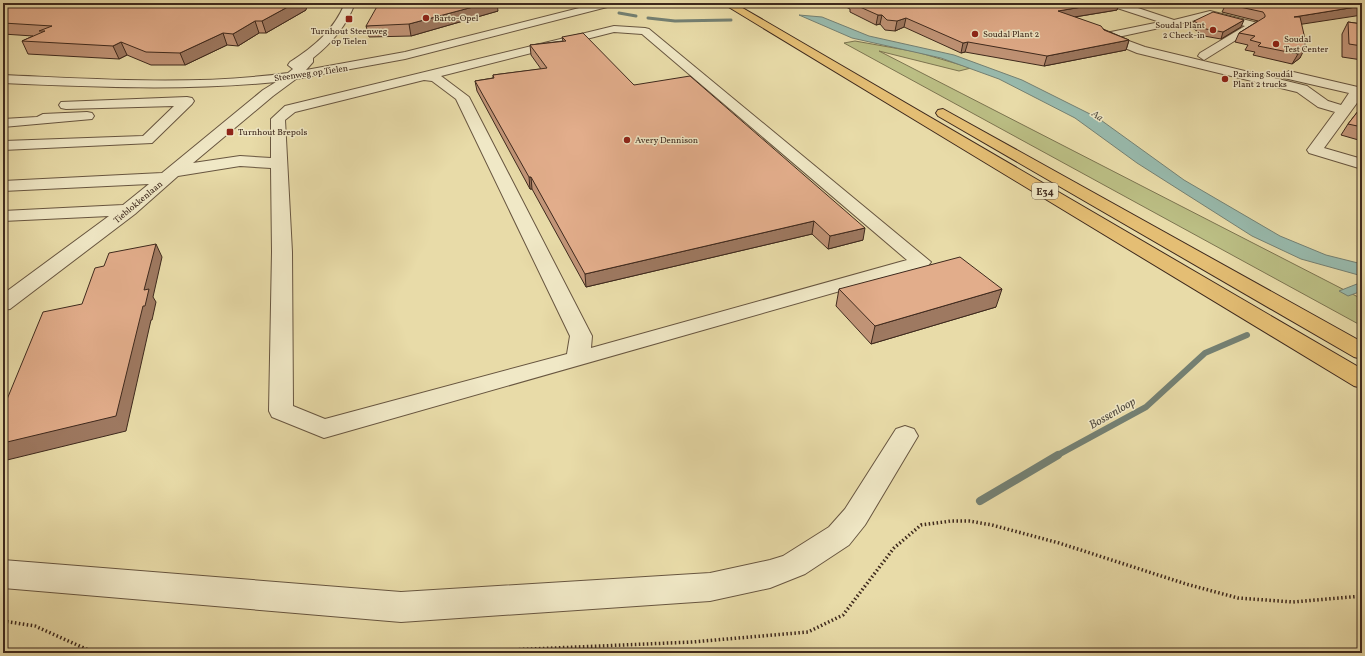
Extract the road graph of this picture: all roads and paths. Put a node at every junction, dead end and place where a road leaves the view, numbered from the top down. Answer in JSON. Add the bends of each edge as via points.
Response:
{"nodes":[{"id":1,"x":350,"y":3,"type":"edge"},
{"id":2,"x":611,"y":3,"type":"edge"},
{"id":3,"x":727,"y":3,"type":"edge"},
{"id":4,"x":749,"y":3,"type":"edge"},
{"id":5,"x":1112,"y":3,"type":"edge"},
{"id":6,"x":1174,"y":23,"type":"junction"},
{"id":7,"x":1160,"y":46,"type":"dead end"},
{"id":8,"x":1204,"y":56,"type":"junction"},
{"id":9,"x":307,"y":58,"type":"junction"},
{"id":10,"x":293,"y":76,"type":"junction"},
{"id":11,"x":425,"y":76,"type":"junction"},
{"id":12,"x":277,"y":78,"type":"junction"},
{"id":13,"x":3,"y":79,"type":"edge"},
{"id":14,"x":103,"y":84,"type":"junction"},
{"id":15,"x":1360,"y":91,"type":"edge"},
{"id":16,"x":268,"y":93,"type":"junction"},
{"id":17,"x":66,"y":105,"type":"junction"},
{"id":18,"x":1344,"y":110,"type":"junction"},
{"id":19,"x":174,"y":113,"type":"junction"},
{"id":20,"x":40,"y":120,"type":"junction"},
{"id":21,"x":3,"y":123,"type":"edge"},
{"id":22,"x":161,"y":126,"type":"junction"},
{"id":23,"x":10,"y":139,"type":"edge"},
{"id":24,"x":279,"y":145,"type":"junction"},
{"id":25,"x":248,"y":160,"type":"junction"},
{"id":26,"x":1362,"y":164,"type":"edge"},
{"id":27,"x":280,"y":165,"type":"junction"},
{"id":28,"x":170,"y":175,"type":"junction"},
{"id":29,"x":3,"y":186,"type":"edge"},
{"id":30,"x":129,"y":210,"type":"junction"},
{"id":31,"x":5,"y":217,"type":"edge"},
{"id":32,"x":3,"y":304,"type":"edge"},
{"id":33,"x":1362,"y":352,"type":"edge"},
{"id":34,"x":578,"y":359,"type":"junction"},
{"id":35,"x":1362,"y":380,"type":"edge"},
{"id":36,"x":905,"y":436,"type":"dead end"},
{"id":37,"x":3,"y":574,"type":"edge"},
{"id":38,"x":1362,"y":596,"type":"edge"},
{"id":39,"x":3,"y":621,"type":"edge"},
{"id":40,"x":95,"y":653,"type":"edge"},
{"id":41,"x":439,"y":653,"type":"edge"}],
"edges":[{"from":1,"to":9,"type":"street","via":[[342,22]]},
{"from":2,"to":10,"type":"street","name":"Steenweg op Tielen","via":[[386,61]]},
{"from":3,"to":35,"type":"highway","number":"E34"},
{"from":4,"to":33,"type":"highway","number":"E34"},
{"from":5,"to":6,"type":"street"},
{"from":6,"to":8,"type":"street","via":[[1210,14],[1254,25]]},
{"from":6,"to":18,"type":"street","via":[[1105,36],[1141,50],[1302,89],[1322,104]]},
{"from":7,"to":8,"type":"street"},
{"from":8,"to":15,"type":"street"},
{"from":9,"to":10,"type":"street","name":"Tieblokkenlaan","via":[[307,62]]},
{"from":9,"to":12,"type":"street"},
{"from":10,"to":12,"type":"street","name":"Steenweg op Tielen"},
{"from":10,"to":16,"type":"street","name":"Tieblokkenlaan","via":[[279,88]]},
{"from":11,"to":24,"type":"street","via":[[290,109],[278,119]]},
{"from":11,"to":34,"type":"street","via":[[436,78],[462,97],[581,336]]},
{"from":11,"to":34,"type":"street","via":[[614,29],[645,31],[921,262]]},
{"from":12,"to":14,"type":"street","name":"Steenweg op Tielen","via":[[160,85]]},
{"from":12,"to":16,"type":"street","name":"Tieblokkenlaan","via":[[269,84]]},
{"from":13,"to":14,"type":"street","name":"Steenweg op Tielen"},
{"from":14,"to":17,"type":"street"},
{"from":15,"to":18,"type":"street"},
{"from":16,"to":28,"type":"street","name":"Tieblokkenlaan"},
{"from":17,"to":19,"type":"street","via":[[187,101]]},
{"from":17,"to":20,"type":"street"},
{"from":18,"to":26,"type":"street","via":[[1314,150]]},
{"from":19,"to":20,"type":"street"},
{"from":19,"to":22,"type":"street"},
{"from":20,"to":21,"type":"street"},
{"from":20,"to":23,"type":"street"},
{"from":22,"to":23,"type":"street"},
{"from":22,"to":23,"type":"street","via":[[147,140]]},
{"from":24,"to":25,"type":"street"},
{"from":24,"to":27,"type":"street"},
{"from":25,"to":27,"type":"street"},
{"from":25,"to":28,"type":"street"},
{"from":27,"to":34,"type":"street","via":[[281,411],[324,429]]},
{"from":28,"to":29,"type":"street"},
{"from":28,"to":30,"type":"street","name":"Tieblokkenlaan"},
{"from":30,"to":31,"type":"street"},
{"from":30,"to":32,"type":"street","name":"Tieblokkenlaan"},
{"from":36,"to":37,"type":"street","via":[[855,518],[839,536],[794,565],[770,574],[710,587],[401,607]]},
{"from":38,"to":41,"type":"path","via":[[1293,602],[1238,598],[1052,541],[992,525],[951,521],[921,525],[894,548],[843,615],[808,632],[692,642]]},
{"from":39,"to":40,"type":"path","via":[[35,626]]}]}
